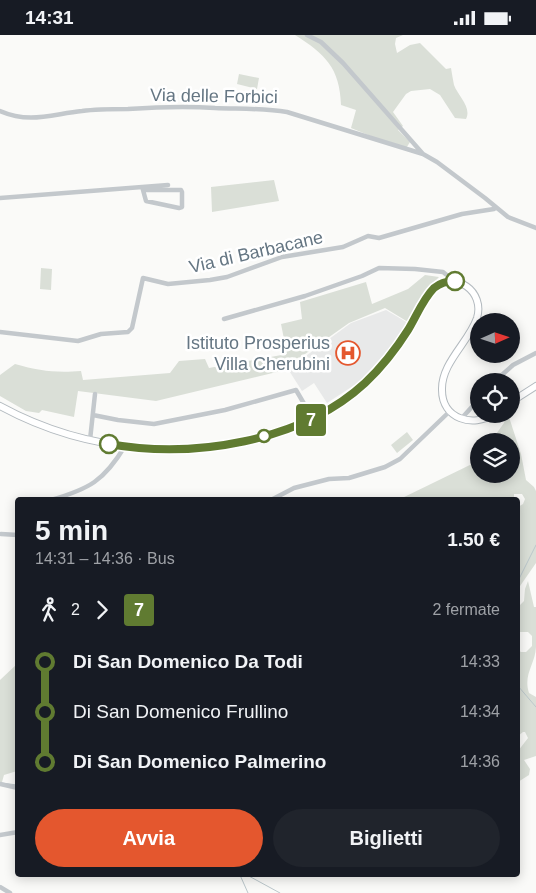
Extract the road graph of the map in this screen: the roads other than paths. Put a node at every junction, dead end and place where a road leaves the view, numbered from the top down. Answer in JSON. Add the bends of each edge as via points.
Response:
{"nodes":[{"id":1,"x":307,"y":35,"type":"edge"},
{"id":2,"x":0,"y":111,"type":"edge"},
{"id":3,"x":423,"y":154,"type":"junction"},
{"id":4,"x":168,"y":185,"type":"dead end"},
{"id":5,"x":141,"y":189,"type":"junction"},
{"id":6,"x":0,"y":198,"type":"edge"},
{"id":7,"x":496,"y":207,"type":"junction"},
{"id":8,"x":536,"y":228,"type":"edge"},
{"id":9,"x":449,"y":281,"type":"junction"},
{"id":10,"x":224,"y":319,"type":"dead end"},
{"id":11,"x":0,"y":332,"type":"edge"},
{"id":12,"x":536,"y":353,"type":"edge"},
{"id":13,"x":504,"y":373,"type":"edge"},
{"id":14,"x":536,"y":386,"type":"edge"},
{"id":15,"x":95,"y":394,"type":"dead end"},
{"id":16,"x":520,"y":397,"type":"edge"},
{"id":17,"x":0,"y":406,"type":"edge"},
{"id":18,"x":470,"y":409,"type":"edge"},
{"id":19,"x":449,"y":412,"type":"junction"},
{"id":20,"x":93,"y":415,"type":"junction"},
{"id":21,"x":313,"y":419,"type":"junction"},
{"id":22,"x":461,"y":419,"type":"junction"},
{"id":23,"x":470,"y":420,"type":"edge"},
{"id":24,"x":93,"y":441,"type":"junction"},
{"id":25,"x":122,"y":446,"type":"junction"},
{"id":26,"x":61,"y":497,"type":"edge"},
{"id":27,"x":276,"y":497,"type":"edge"},
{"id":28,"x":2,"y":535,"type":"dead end"},
{"id":29,"x":15,"y":535,"type":"edge"},
{"id":30,"x":0,"y":784,"type":"edge"},
{"id":31,"x":15,"y":787,"type":"edge"},
{"id":32,"x":15,"y":832,"type":"edge"},
{"id":33,"x":0,"y":835,"type":"edge"},
{"id":34,"x":0,"y":887,"type":"edge"},
{"id":35,"x":10,"y":893,"type":"edge"}],
"edges":[{"from":1,"to":3,"type":"street","via":[[343,63]]},
{"from":2,"to":3,"type":"street","name":"Via delle Forbici","via":[[33,118],[81,111],[156,107],[265,109],[287,112]]},
{"from":3,"to":7,"type":"street"},
{"from":4,"to":5,"type":"street"},
{"from":5,"to":5,"type":"street","via":[[146,201],[182,207],[181,190]]},
{"from":5,"to":6,"type":"street"},
{"from":7,"to":8,"type":"street","via":[[508,217]]},
{"from":7,"to":11,"type":"street","name":"Via di Barbacane","via":[[379,238],[368,236],[343,247],[282,257],[227,277],[168,284],[143,278],[132,328],[128,332],[101,334],[78,341]]},
{"from":9,"to":10,"type":"street","via":[[443,272],[379,268],[304,296]]},
{"from":9,"to":19,"type":"main road","via":[[460,282],[471,291],[478,312],[443,380],[442,398]]},
{"from":9,"to":21,"type":"main road","via":[[433,290],[402,340],[374,374],[353,393]]},
{"from":12,"to":13,"type":"street"},
{"from":14,"to":16,"type":"main road"},
{"from":15,"to":20,"type":"street"},
{"from":17,"to":24,"type":"main road","via":[[50,429]]},
{"from":18,"to":22,"type":"street"},
{"from":19,"to":22,"type":"main road"},
{"from":19,"to":27,"type":"street","via":[[400,459],[385,467],[349,478],[294,487]]},
{"from":20,"to":21,"type":"street","via":[[154,424],[224,410],[296,390]]},
{"from":20,"to":24,"type":"street"},
{"from":21,"to":25,"type":"main road","via":[[261,437],[211,447]]},
{"from":22,"to":23,"type":"main road"},
{"from":24,"to":25,"type":"main road"},
{"from":25,"to":26,"type":"street","via":[[119,457],[105,475],[78,492]]},
{"from":28,"to":29,"type":"street"},
{"from":30,"to":31,"type":"street"},
{"from":32,"to":33,"type":"street"},
{"from":34,"to":35,"type":"street"}]}
